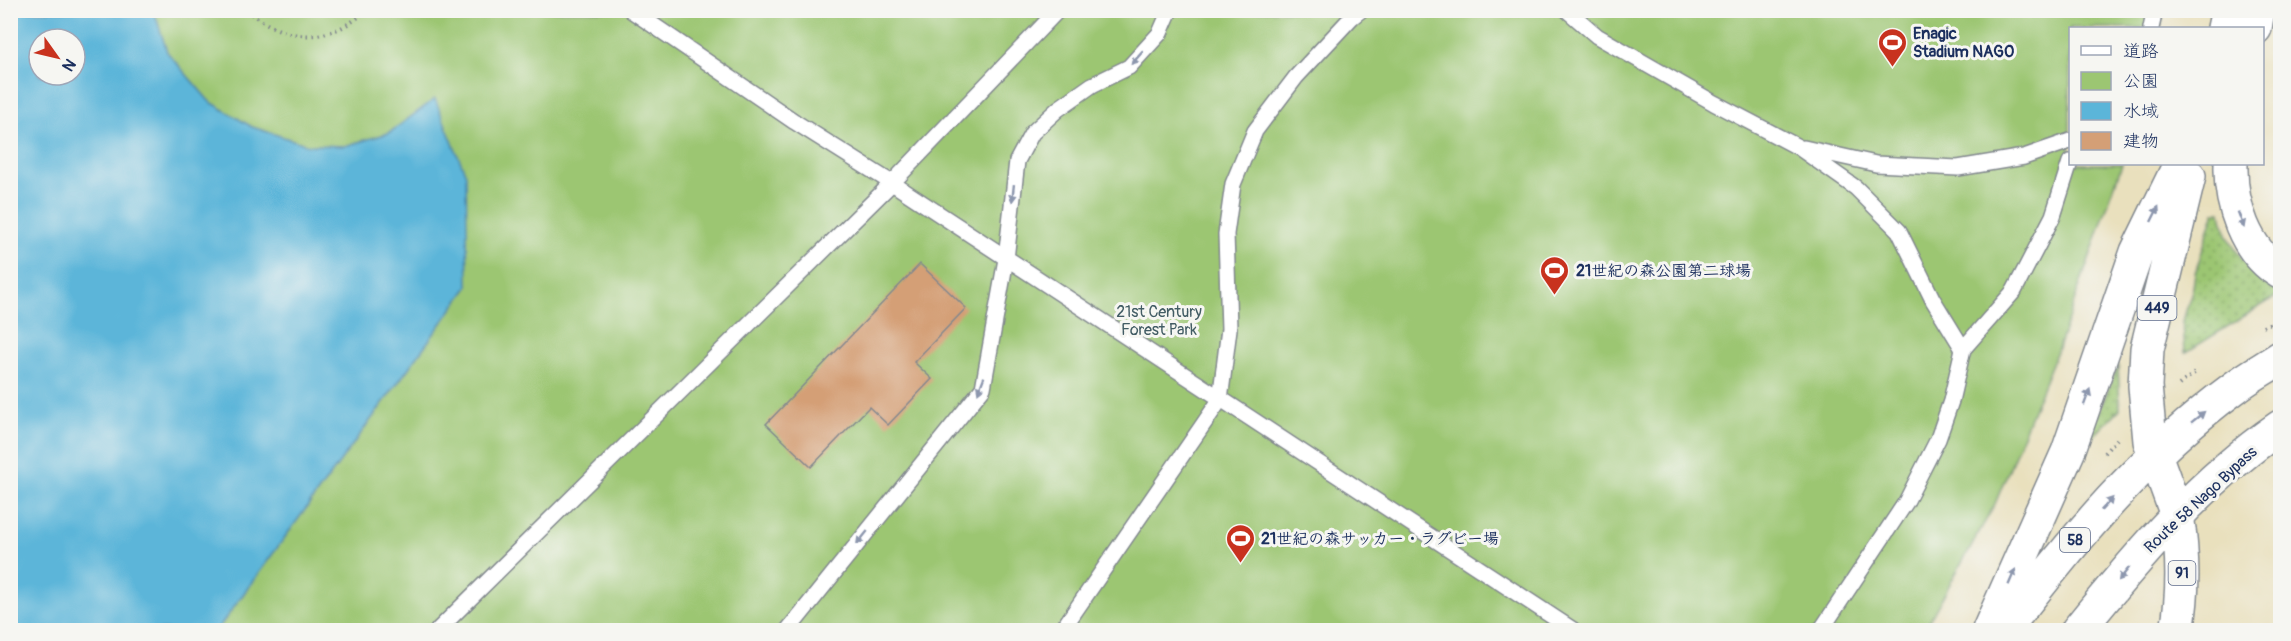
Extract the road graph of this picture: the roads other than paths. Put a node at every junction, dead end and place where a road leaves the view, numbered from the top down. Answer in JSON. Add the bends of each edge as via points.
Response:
{"nodes":[{"id":1,"x":631,"y":10,"type":"edge"},
{"id":2,"x":1058,"y":10,"type":"edge"},
{"id":3,"x":1170,"y":10,"type":"edge"},
{"id":4,"x":1361,"y":10,"type":"edge"},
{"id":5,"x":1567,"y":10,"type":"edge"},
{"id":6,"x":2155,"y":10,"type":"edge"},
{"id":7,"x":2228,"y":10,"type":"edge"},
{"id":8,"x":2258,"y":10,"type":"edge"},
{"id":9,"x":2151,"y":27,"type":"edge"},
{"id":10,"x":2224,"y":27,"type":"edge"},
{"id":11,"x":2255,"y":27,"type":"edge"},
{"id":12,"x":2069,"y":141,"type":"edge"},
{"id":13,"x":1798,"y":147,"type":"junction"},
{"id":14,"x":2069,"y":165,"type":"edge"},
{"id":15,"x":2180,"y":165,"type":"edge"},
{"id":16,"x":2192,"y":165,"type":"edge"},
{"id":17,"x":2231,"y":165,"type":"edge"},
{"id":18,"x":892,"y":183,"type":"junction"},
{"id":19,"x":1006,"y":259,"type":"junction"},
{"id":20,"x":2280,"y":272,"type":"edge"},
{"id":21,"x":1963,"y":349,"type":"junction"},
{"id":22,"x":2280,"y":358,"type":"edge"},
{"id":23,"x":1220,"y":400,"type":"junction"},
{"id":24,"x":2280,"y":427,"type":"edge"},
{"id":25,"x":2154,"y":455,"type":"junction"},
{"id":26,"x":2177,"y":515,"type":"junction"},
{"id":27,"x":438,"y":630,"type":"edge"},
{"id":28,"x":788,"y":630,"type":"edge"},
{"id":29,"x":1062,"y":630,"type":"edge"},
{"id":30,"x":1573,"y":630,"type":"edge"},
{"id":31,"x":1821,"y":630,"type":"edge"},
{"id":32,"x":1989,"y":630,"type":"edge"},
{"id":33,"x":2004,"y":630,"type":"edge"},
{"id":34,"x":2078,"y":630,"type":"edge"},
{"id":35,"x":2177,"y":630,"type":"edge"}],
"edges":[{"from":1,"to":18,"type":"lane"},
{"from":2,"to":18,"type":"lane"},
{"from":3,"to":19,"type":"lane","one_way":true,"via":[[1160,33],[1129,67],[1092,85],[1032,133],[1017,161]]},
{"from":4,"to":23,"type":"lane","via":[[1296,77],[1255,131],[1233,184],[1226,234],[1229,329]]},
{"from":5,"to":13,"type":"lane","via":[[1597,36]]},
{"from":6,"to":9,"type":"lane"},
{"from":7,"to":10,"type":"main road"},
{"from":8,"to":11,"type":"main road"},
{"from":12,"to":13,"type":"lane","via":[[2024,157],[1958,168],[1876,164]]},
{"from":13,"to":21,"type":"lane","via":[[1856,188],[1899,231],[1933,300]]},
{"from":14,"to":21,"type":"lane","via":[[2053,216],[2014,291]]},
{"from":32,"to":15,"type":"main road","one_way":true,"via":[[2068,452],[2137,252]]},
{"from":16,"to":25,"type":"main road","number":"449","via":[[2147,349],[2145,401]]},
{"from":17,"to":20,"type":"main road","one_way":true,"via":[[2231,192],[2247,235],[2258,254]]},
{"from":18,"to":19,"type":"lane"},
{"from":18,"to":27,"type":"lane"},
{"from":19,"to":23,"type":"lane"},
{"from":19,"to":28,"type":"lane","one_way":true,"via":[[983,388]]},
{"from":21,"to":31,"type":"lane","via":[[1938,440],[1906,502]]},
{"from":25,"to":22,"type":"main road","number":"58","one_way":true,"via":[[2235,387]]},
{"from":23,"to":29,"type":"lane"},
{"from":23,"to":30,"type":"lane"},
{"from":24,"to":26,"type":"main road","name":"Route 58 Nago Bypass"},
{"from":25,"to":26,"type":"main road","number":"449"},
{"from":33,"to":25,"type":"main road","number":"58","one_way":true,"via":[[2076,538]]},
{"from":26,"to":34,"type":"main road","name":"Route 58 Nago Bypass","one_way":true},
{"from":26,"to":35,"type":"main road","number":"91","via":[[2182,543],[2182,586]]}]}
